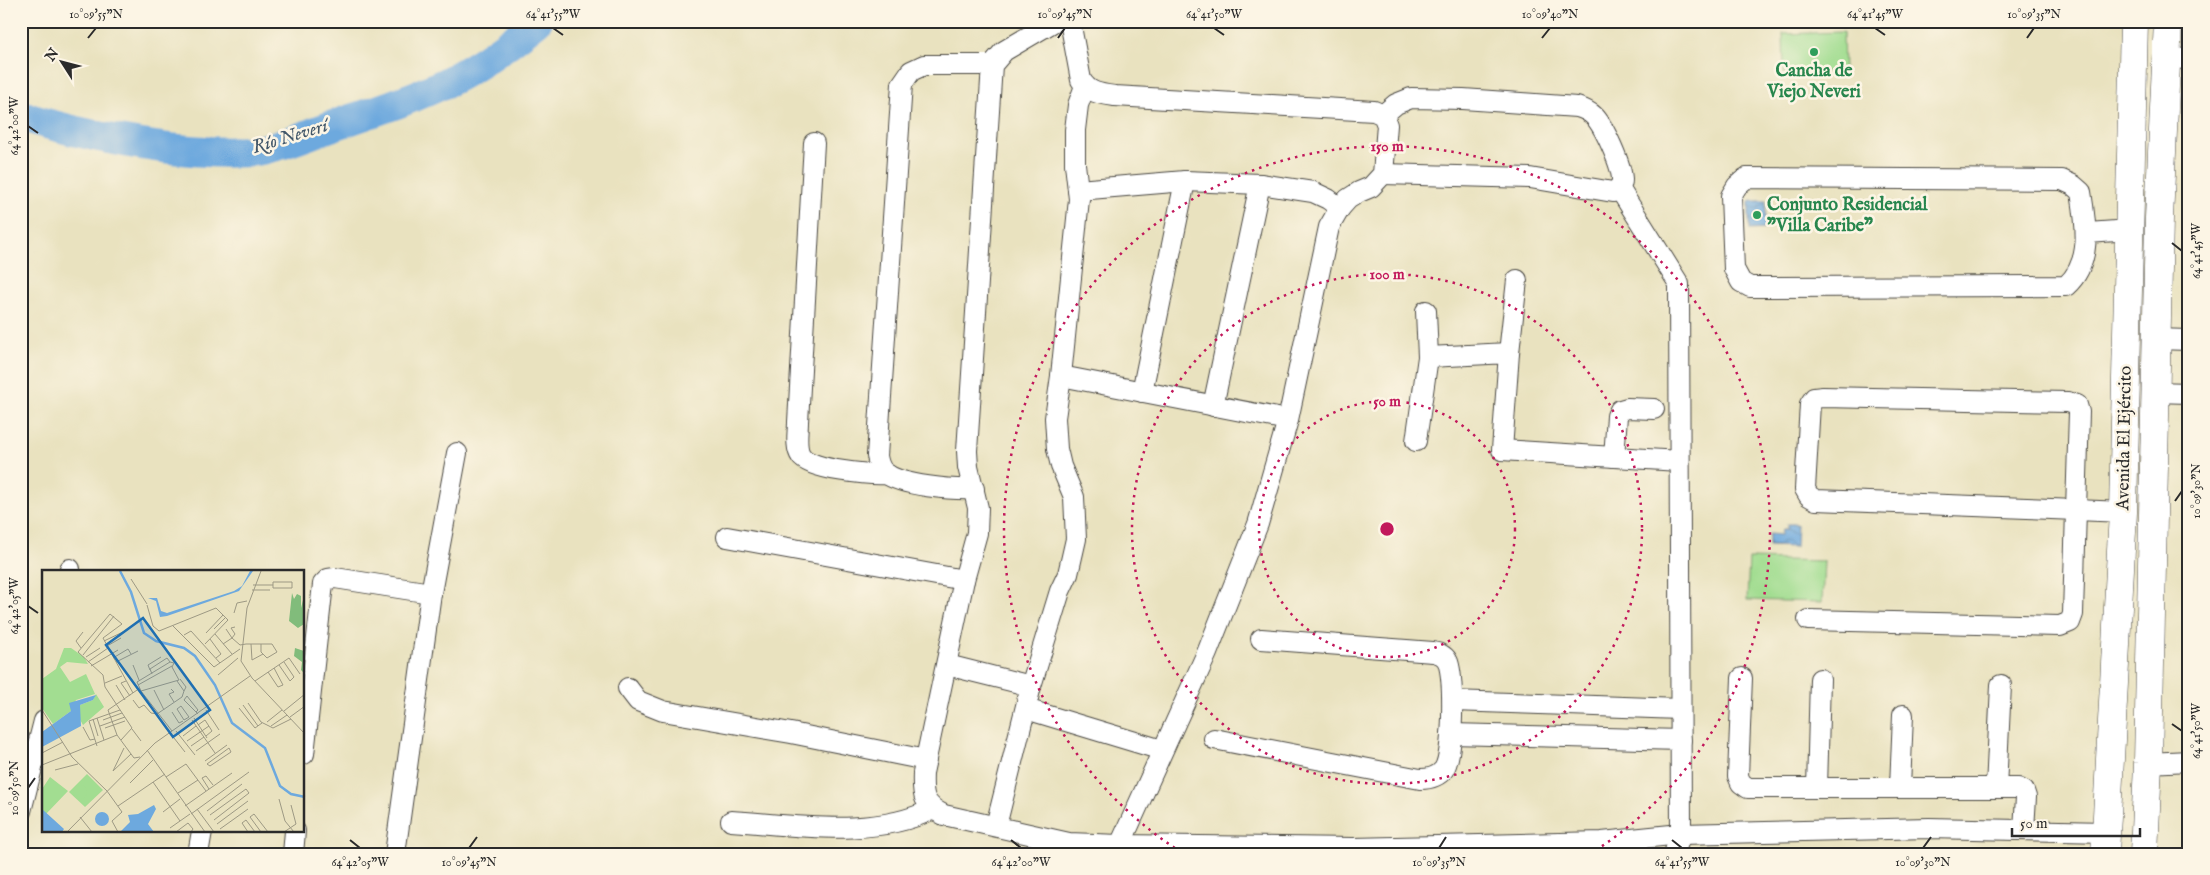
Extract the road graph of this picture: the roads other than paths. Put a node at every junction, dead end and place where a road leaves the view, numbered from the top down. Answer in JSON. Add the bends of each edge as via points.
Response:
{"nodes":[{"id":1,"x":1055,"y":21,"type":"edge"},
{"id":2,"x":1070,"y":21,"type":"edge"},
{"id":3,"x":2134,"y":21,"type":"edge"},
{"id":4,"x":2168,"y":21,"type":"edge"},
{"id":5,"x":2177,"y":58,"type":"edge"},
{"id":6,"x":992,"y":65,"type":"junction"},
{"id":7,"x":1085,"y":86,"type":"junction"},
{"id":8,"x":1383,"y":115,"type":"junction"},
{"id":9,"x":814,"y":143,"type":"dead end"},
{"id":10,"x":1384,"y":174,"type":"junction"},
{"id":11,"x":1185,"y":181,"type":"junction"},
{"id":12,"x":1260,"y":184,"type":"junction"},
{"id":13,"x":1619,"y":188,"type":"junction"},
{"id":14,"x":1078,"y":190,"type":"junction"},
{"id":15,"x":1340,"y":208,"type":"junction"},
{"id":16,"x":2130,"y":230,"type":"junction"},
{"id":17,"x":2088,"y":233,"type":"junction"},
{"id":18,"x":1517,"y":280,"type":"dead end"},
{"id":19,"x":1426,"y":311,"type":"dead end"},
{"id":20,"x":2156,"y":339,"type":"junction"},
{"id":21,"x":2189,"y":340,"type":"edge"},
{"id":22,"x":1509,"y":353,"type":"junction"},
{"id":23,"x":1428,"y":357,"type":"junction"},
{"id":24,"x":1061,"y":376,"type":"junction"},
{"id":25,"x":1142,"y":392,"type":"junction"},
{"id":26,"x":2155,"y":392,"type":"junction"},
{"id":27,"x":2189,"y":393,"type":"edge"},
{"id":28,"x":1213,"y":406,"type":"junction"},
{"id":29,"x":1654,"y":408,"type":"dead end"},
{"id":30,"x":1288,"y":420,"type":"junction"},
{"id":31,"x":1416,"y":441,"type":"dead end"},
{"id":32,"x":457,"y":453,"type":"dead end"},
{"id":33,"x":1614,"y":457,"type":"junction"},
{"id":34,"x":1680,"y":461,"type":"junction"},
{"id":35,"x":887,"y":474,"type":"junction"},
{"id":36,"x":974,"y":489,"type":"junction"},
{"id":37,"x":2076,"y":510,"type":"junction"},
{"id":38,"x":2123,"y":512,"type":"junction"},
{"id":39,"x":727,"y":537,"type":"dead end"},
{"id":40,"x":964,"y":580,"type":"junction"},
{"id":41,"x":430,"y":593,"type":"junction"},
{"id":42,"x":1808,"y":620,"type":"dead end"},
{"id":43,"x":1261,"y":639,"type":"dead end"},
{"id":44,"x":947,"y":665,"type":"junction"},
{"id":45,"x":1742,"y":678,"type":"dead end"},
{"id":46,"x":1820,"y":679,"type":"dead end"},
{"id":47,"x":2002,"y":684,"type":"dead end"},
{"id":48,"x":1031,"y":686,"type":"junction"},
{"id":49,"x":628,"y":688,"type":"dead end"},
{"id":50,"x":1453,"y":701,"type":"junction"},
{"id":51,"x":1680,"y":708,"type":"junction"},
{"id":52,"x":1026,"y":709,"type":"junction"},
{"id":53,"x":1903,"y":715,"type":"dead end"},
{"id":54,"x":42,"y":729,"type":"edge"},
{"id":55,"x":1451,"y":734,"type":"junction"},
{"id":56,"x":1214,"y":739,"type":"dead end"},
{"id":57,"x":1681,"y":740,"type":"junction"},
{"id":58,"x":305,"y":745,"type":"edge"},
{"id":59,"x":1162,"y":750,"type":"junction"},
{"id":60,"x":926,"y":760,"type":"junction"},
{"id":61,"x":2189,"y":761,"type":"edge"},
{"id":62,"x":2148,"y":763,"type":"junction"},
{"id":63,"x":1900,"y":787,"type":"junction"},
{"id":64,"x":1817,"y":788,"type":"junction"},
{"id":65,"x":1996,"y":788,"type":"junction"},
{"id":66,"x":933,"y":808,"type":"junction"},
{"id":67,"x":21,"y":811,"type":"edge"},
{"id":68,"x":731,"y":821,"type":"dead end"},
{"id":69,"x":996,"y":826,"type":"junction"},
{"id":70,"x":2024,"y":830,"type":"junction"},
{"id":71,"x":202,"y":832,"type":"edge"},
{"id":72,"x":295,"y":832,"type":"edge"},
{"id":73,"x":1680,"y":834,"type":"junction"},
{"id":74,"x":2106,"y":843,"type":"edge"},
{"id":75,"x":1120,"y":845,"type":"junction"},
{"id":76,"x":1069,"y":848,"type":"edge"},
{"id":77,"x":198,"y":854,"type":"edge"},
{"id":78,"x":292,"y":854,"type":"edge"},
{"id":79,"x":395,"y":854,"type":"edge"},
{"id":80,"x":1674,"y":854,"type":"edge"},
{"id":81,"x":2144,"y":854,"type":"edge"}],
"edges":[{"from":1,"to":6,"type":"street","via":[[1004,51]]},
{"from":2,"to":7,"type":"street","via":[[1079,72]]},
{"from":3,"to":16,"type":"street","name":"Avenida El Ejército"},
{"from":4,"to":5,"type":"street","name":"Avenida El Ejército"},
{"from":5,"to":20,"type":"street","name":"Avenida El Ejército"},
{"from":6,"to":35,"type":"street","via":[[924,65],[911,70],[902,84],[877,456]]},
{"from":6,"to":36,"type":"street","via":[[967,452]]},
{"from":7,"to":8,"type":"street","via":[[1094,93],[1115,96],[1374,111]]},
{"from":7,"to":14,"type":"street","via":[[1078,105],[1075,130]]},
{"from":8,"to":10,"type":"street","via":[[1387,124]]},
{"from":8,"to":13,"type":"street","via":[[1396,104],[1411,98],[1463,98],[1584,109],[1600,124],[1618,162],[1622,180]]},
{"from":9,"to":35,"type":"street","via":[[798,451],[802,459],[810,463],[850,473]]},
{"from":10,"to":13,"type":"street","via":[[1530,178],[1601,191],[1613,192]]},
{"from":10,"to":15,"type":"street"},
{"from":11,"to":12,"type":"street"},
{"from":11,"to":14,"type":"street"},
{"from":11,"to":25,"type":"street"},
{"from":12,"to":15,"type":"street","via":[[1313,192]]},
{"from":12,"to":28,"type":"street"},
{"from":13,"to":34,"type":"street","via":[[1679,284]]},
{"from":14,"to":24,"type":"street"},
{"from":15,"to":30,"type":"street","via":[[1326,237]]},
{"from":16,"to":17,"type":"street"},
{"from":16,"to":38,"type":"street","name":"Avenida El Ejército"},
{"from":17,"to":17,"type":"street","via":[[2081,267],[2066,286],[1750,287],[1741,282],[1734,269],[1731,196],[1746,178],[2062,180],[2081,192]]},
{"from":18,"to":22,"type":"street"},
{"from":19,"to":23,"type":"street"},
{"from":20,"to":21,"type":"street"},
{"from":20,"to":26,"type":"street","name":"Avenida El Ejército"},
{"from":22,"to":23,"type":"street"},
{"from":22,"to":33,"type":"street","via":[[1502,450]]},
{"from":23,"to":31,"type":"street"},
{"from":24,"to":25,"type":"street"},
{"from":24,"to":48,"type":"street","via":[[1054,418],[1055,434],[1060,466],[1074,497],[1076,539],[1068,574]]},
{"from":25,"to":28,"type":"street"},
{"from":26,"to":27,"type":"street"},
{"from":26,"to":62,"type":"street","name":"Avenida El Ejército"},
{"from":28,"to":30,"type":"street"},
{"from":29,"to":33,"type":"street","via":[[1620,410]]},
{"from":30,"to":59,"type":"street","via":[[1258,524],[1207,653]]},
{"from":32,"to":41,"type":"street"},
{"from":33,"to":34,"type":"street"},
{"from":34,"to":51,"type":"street"},
{"from":35,"to":36,"type":"street","via":[[942,488]]},
{"from":36,"to":40,"type":"street","via":[[979,520]]},
{"from":37,"to":37,"type":"street","via":[[1816,500],[1805,489],[1810,404],[1814,398],[1823,397],[2068,402],[2077,405]]},
{"from":37,"to":38,"type":"street"},
{"from":37,"to":42,"type":"street","via":[[2073,614],[2070,622],[2060,626]]},
{"from":38,"to":74,"type":"street","name":"Avenida El Ejército"},
{"from":39,"to":40,"type":"street"},
{"from":40,"to":44,"type":"street"},
{"from":41,"to":58,"type":"street","via":[[335,578],[323,584]]},
{"from":41,"to":79,"type":"street"},
{"from":43,"to":50,"type":"street","via":[[1442,654],[1448,661]]},
{"from":44,"to":48,"type":"street"},
{"from":44,"to":60,"type":"street"},
{"from":45,"to":64,"type":"street","via":[[1738,776],[1741,783],[1748,788]]},
{"from":46,"to":64,"type":"street"},
{"from":47,"to":65,"type":"street"},
{"from":48,"to":52,"type":"street"},
{"from":49,"to":60,"type":"street","via":[[638,701],[663,711]]},
{"from":50,"to":51,"type":"street"},
{"from":50,"to":55,"type":"street"},
{"from":51,"to":57,"type":"street"},
{"from":52,"to":59,"type":"street"},
{"from":52,"to":69,"type":"street"},
{"from":53,"to":63,"type":"street"},
{"from":54,"to":67,"type":"street"},
{"from":55,"to":56,"type":"street","via":[[1444,768],[1432,779],[1420,780]]},
{"from":55,"to":57,"type":"street"},
{"from":57,"to":73,"type":"street"},
{"from":59,"to":75,"type":"street"},
{"from":60,"to":66,"type":"street","via":[[922,792]]},
{"from":61,"to":62,"type":"street"},
{"from":62,"to":81,"type":"street","name":"Avenida El Ejército"},
{"from":63,"to":64,"type":"street"},
{"from":63,"to":65,"type":"street"},
{"from":65,"to":70,"type":"street","via":[[2024,791]]},
{"from":66,"to":68,"type":"street","via":[[902,821],[856,828]]},
{"from":66,"to":69,"type":"street","via":[[944,815]]},
{"from":69,"to":76,"type":"street"},
{"from":70,"to":73,"type":"street","via":[[1929,828]]},
{"from":70,"to":74,"type":"street"},
{"from":71,"to":77,"type":"street"},
{"from":72,"to":78,"type":"street"},
{"from":73,"to":75,"type":"street","via":[[1602,842],[1353,848]]},
{"from":73,"to":80,"type":"street"},
{"from":75,"to":76,"type":"street"}]}
